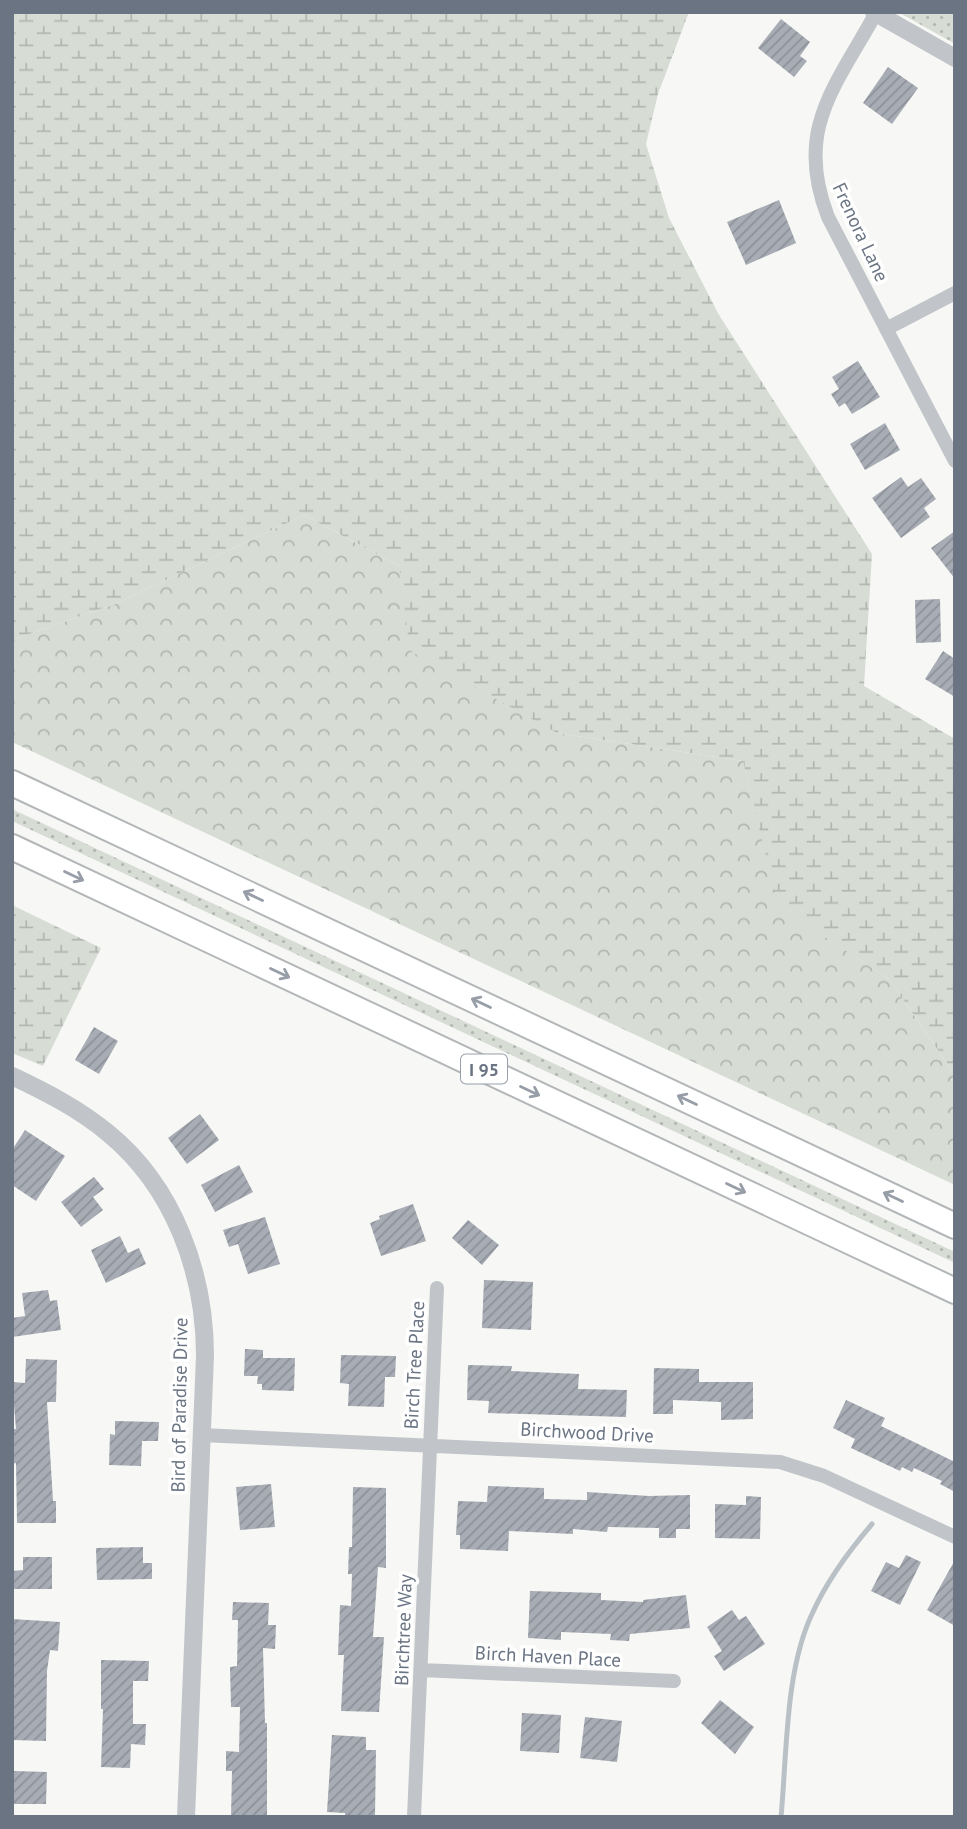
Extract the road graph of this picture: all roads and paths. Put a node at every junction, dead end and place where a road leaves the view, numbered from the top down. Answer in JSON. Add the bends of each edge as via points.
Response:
{"nodes":[{"id":1,"x":875,"y":13,"type":"edge"},
{"id":2,"x":955,"y":58,"type":"edge"},
{"id":3,"x":955,"y":293,"type":"edge"},
{"id":4,"x":886,"y":329,"type":"junction"},
{"id":5,"x":955,"y":461,"type":"edge"},
{"id":6,"x":12,"y":783,"type":"edge"},
{"id":7,"x":12,"y":847,"type":"edge"},
{"id":8,"x":12,"y":1076,"type":"edge"},
{"id":9,"x":955,"y":1226,"type":"edge"},
{"id":10,"x":437,"y":1288,"type":"dead end"},
{"id":11,"x":955,"y":1291,"type":"edge"},
{"id":12,"x":201,"y":1435,"type":"junction"},
{"id":13,"x":430,"y":1444,"type":"junction"},
{"id":14,"x":955,"y":1537,"type":"edge"},
{"id":15,"x":421,"y":1670,"type":"junction"},
{"id":16,"x":674,"y":1681,"type":"dead end"},
{"id":17,"x":186,"y":1817,"type":"edge"},
{"id":18,"x":414,"y":1817,"type":"edge"}],
"edges":[{"from":1,"to":2,"type":"street"},
{"from":1,"to":4,"type":"street","name":"Frenora Lane","via":[[824,106],[814,154],[828,217]]},
{"from":3,"to":4,"type":"street"},
{"from":4,"to":5,"type":"street","name":"Frenora Lane"},
{"from":9,"to":6,"type":"highway","one_way":true},
{"from":7,"to":11,"type":"highway","number":"I 95","one_way":true},
{"from":8,"to":12,"type":"street","name":"Bird of Paradise Drive","via":[[63,1101],[110,1135],[148,1175],[170,1210],[187,1247],[201,1305],[205,1339]]},
{"from":10,"to":13,"type":"street","name":"Birch Tree Place"},
{"from":12,"to":13,"type":"street","name":"Birchwood Drive"},
{"from":12,"to":17,"type":"street","name":"Bird of Paradise Drive"},
{"from":13,"to":14,"type":"street","name":"Birchwood Drive","via":[[780,1462],[824,1476]]},
{"from":13,"to":15,"type":"street","name":"Birchtree Way"},
{"from":15,"to":16,"type":"street","name":"Birch Haven Place"},
{"from":15,"to":18,"type":"street","name":"Birchtree Way"}]}
